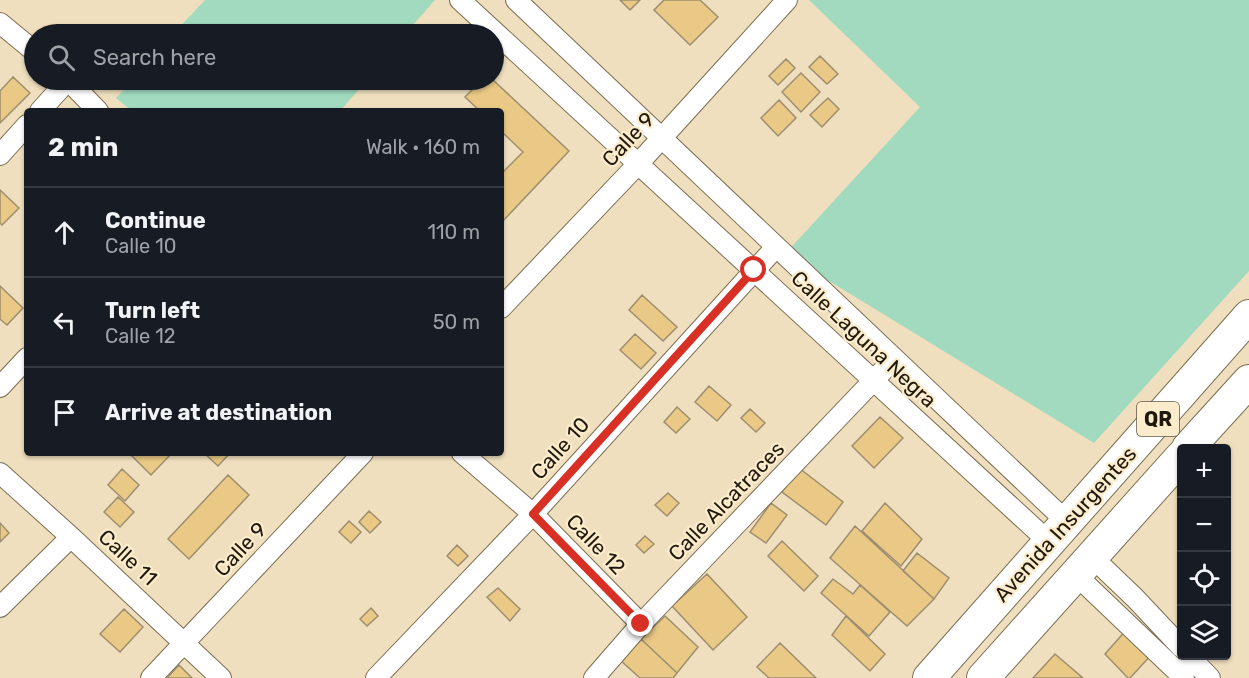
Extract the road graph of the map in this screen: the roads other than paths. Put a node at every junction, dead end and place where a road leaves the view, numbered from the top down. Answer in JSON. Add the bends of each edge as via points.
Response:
{"nodes":[{"id":1,"x":460,"y":0,"type":"edge"},
{"id":2,"x":516,"y":0,"type":"edge"},
{"id":3,"x":787,"y":0,"type":"edge"},
{"id":4,"x":0,"y":23,"type":"edge"},
{"id":5,"x":486,"y":24,"type":"edge"},
{"id":6,"x":504,"y":41,"type":"edge"},
{"id":7,"x":24,"y":43,"type":"edge"},
{"id":8,"x":59,"y":90,"type":"edge"},
{"id":9,"x":78,"y":90,"type":"edge"},
{"id":10,"x":43,"y":108,"type":"edge"},
{"id":11,"x":95,"y":108,"type":"edge"},
{"id":12,"x":24,"y":128,"type":"edge"},
{"id":13,"x":661,"y":138,"type":"junction"},
{"id":14,"x":0,"y":155,"type":"edge"},
{"id":15,"x":638,"y":164,"type":"junction"},
{"id":16,"x":776,"y":247,"type":"junction"},
{"id":17,"x":754,"y":270,"type":"junction"},
{"id":18,"x":504,"y":305,"type":"edge"},
{"id":19,"x":1249,"y":316,"type":"edge"},
{"id":20,"x":894,"y":359,"type":"junction"},
{"id":21,"x":24,"y":361,"type":"edge"},
{"id":22,"x":1197,"y":375,"type":"junction"},
{"id":23,"x":875,"y":381,"type":"junction"},
{"id":24,"x":1249,"y":381,"type":"edge"},
{"id":25,"x":0,"y":387,"type":"edge"},
{"id":26,"x":1228,"y":404,"type":"junction"},
{"id":27,"x":1192,"y":444,"type":"edge"},
{"id":28,"x":360,"y":456,"type":"edge"},
{"id":29,"x":465,"y":456,"type":"edge"},
{"id":30,"x":1177,"y":462,"type":"edge"},
{"id":31,"x":0,"y":473,"type":"edge"},
{"id":32,"x":533,"y":514,"type":"junction"},
{"id":33,"x":1058,"y":532,"type":"junction"},
{"id":34,"x":71,"y":537,"type":"junction"},
{"id":35,"x":1083,"y":565,"type":"junction"},
{"id":36,"x":0,"y":607,"type":"edge"},
{"id":37,"x":641,"y":624,"type":"junction"},
{"id":38,"x":185,"y":643,"type":"junction"},
{"id":39,"x":1177,"y":643,"type":"edge"},
{"id":40,"x":1193,"y":660,"type":"edge"},
{"id":41,"x":152,"y":678,"type":"edge"},
{"id":42,"x":221,"y":678,"type":"edge"},
{"id":43,"x":376,"y":678,"type":"edge"},
{"id":44,"x":594,"y":678,"type":"edge"},
{"id":45,"x":928,"y":678,"type":"edge"},
{"id":46,"x":983,"y":678,"type":"edge"},
{"id":47,"x":1184,"y":678,"type":"edge"},
{"id":48,"x":1210,"y":678,"type":"edge"}],
"edges":[{"from":1,"to":5,"type":"street","name":"Calle Laguna Negra"},
{"from":2,"to":13,"type":"street","name":"Calle Laguna Negra"},
{"from":3,"to":13,"type":"street","name":"Calle 9"},
{"from":4,"to":7,"type":"street"},
{"from":6,"to":15,"type":"street","name":"Calle Laguna Negra"},
{"from":8,"to":10,"type":"street"},
{"from":9,"to":11,"type":"street"},
{"from":12,"to":14,"type":"street"},
{"from":13,"to":15,"type":"street","name":"Calle 9"},
{"from":13,"to":16,"type":"street","name":"Calle Laguna Negra"},
{"from":15,"to":17,"type":"street","name":"Calle Laguna Negra"},
{"from":15,"to":18,"type":"street","name":"Calle 9"},
{"from":16,"to":17,"type":"street","name":"Calle 10"},
{"from":16,"to":20,"type":"street","name":"Calle Laguna Negra"},
{"from":17,"to":23,"type":"street","name":"Calle Laguna Negra"},
{"from":17,"to":32,"type":"street","name":"Calle 10"},
{"from":19,"to":22,"type":"main road","name":"Avenida Insurgentes","number":"QR"},
{"from":20,"to":23,"type":"street","name":"Calle Alcatraces"},
{"from":20,"to":33,"type":"street","name":"Calle Laguna Negra"},
{"from":21,"to":25,"type":"street"},
{"from":22,"to":26,"type":"main road"},
{"from":22,"to":33,"type":"main road","name":"Avenida Insurgentes","number":"QR"},
{"from":23,"to":33,"type":"street","name":"Calle Laguna Negra"},
{"from":23,"to":37,"type":"street","name":"Calle Alcatraces"},
{"from":24,"to":26,"type":"main road","number":"QR"},
{"from":26,"to":27,"type":"main road","number":"QR"},
{"from":28,"to":38,"type":"street","name":"Calle 9"},
{"from":29,"to":32,"type":"street","name":"Calle 12"},
{"from":30,"to":35,"type":"main road","name":"Avenida Insurgentes","number":"QR"},
{"from":31,"to":34,"type":"street","name":"Calle 11"},
{"from":32,"to":37,"type":"street","name":"Calle 12"},
{"from":32,"to":43,"type":"street","name":"Calle 10"},
{"from":33,"to":45,"type":"main road","name":"Avenida Insurgentes","number":"QR"},
{"from":34,"to":36,"type":"street"},
{"from":34,"to":38,"type":"street","name":"Calle 11"},
{"from":35,"to":39,"type":"street","via":[[1135,598]]},
{"from":35,"to":46,"type":"main road","name":"Avenida Insurgentes","number":"QR"},
{"from":35,"to":47,"type":"street"},
{"from":37,"to":44,"type":"street","name":"Calle Alcatraces"},
{"from":38,"to":41,"type":"street","name":"Calle 9"},
{"from":38,"to":42,"type":"street","name":"Calle 11"},
{"from":40,"to":48,"type":"street"}]}
